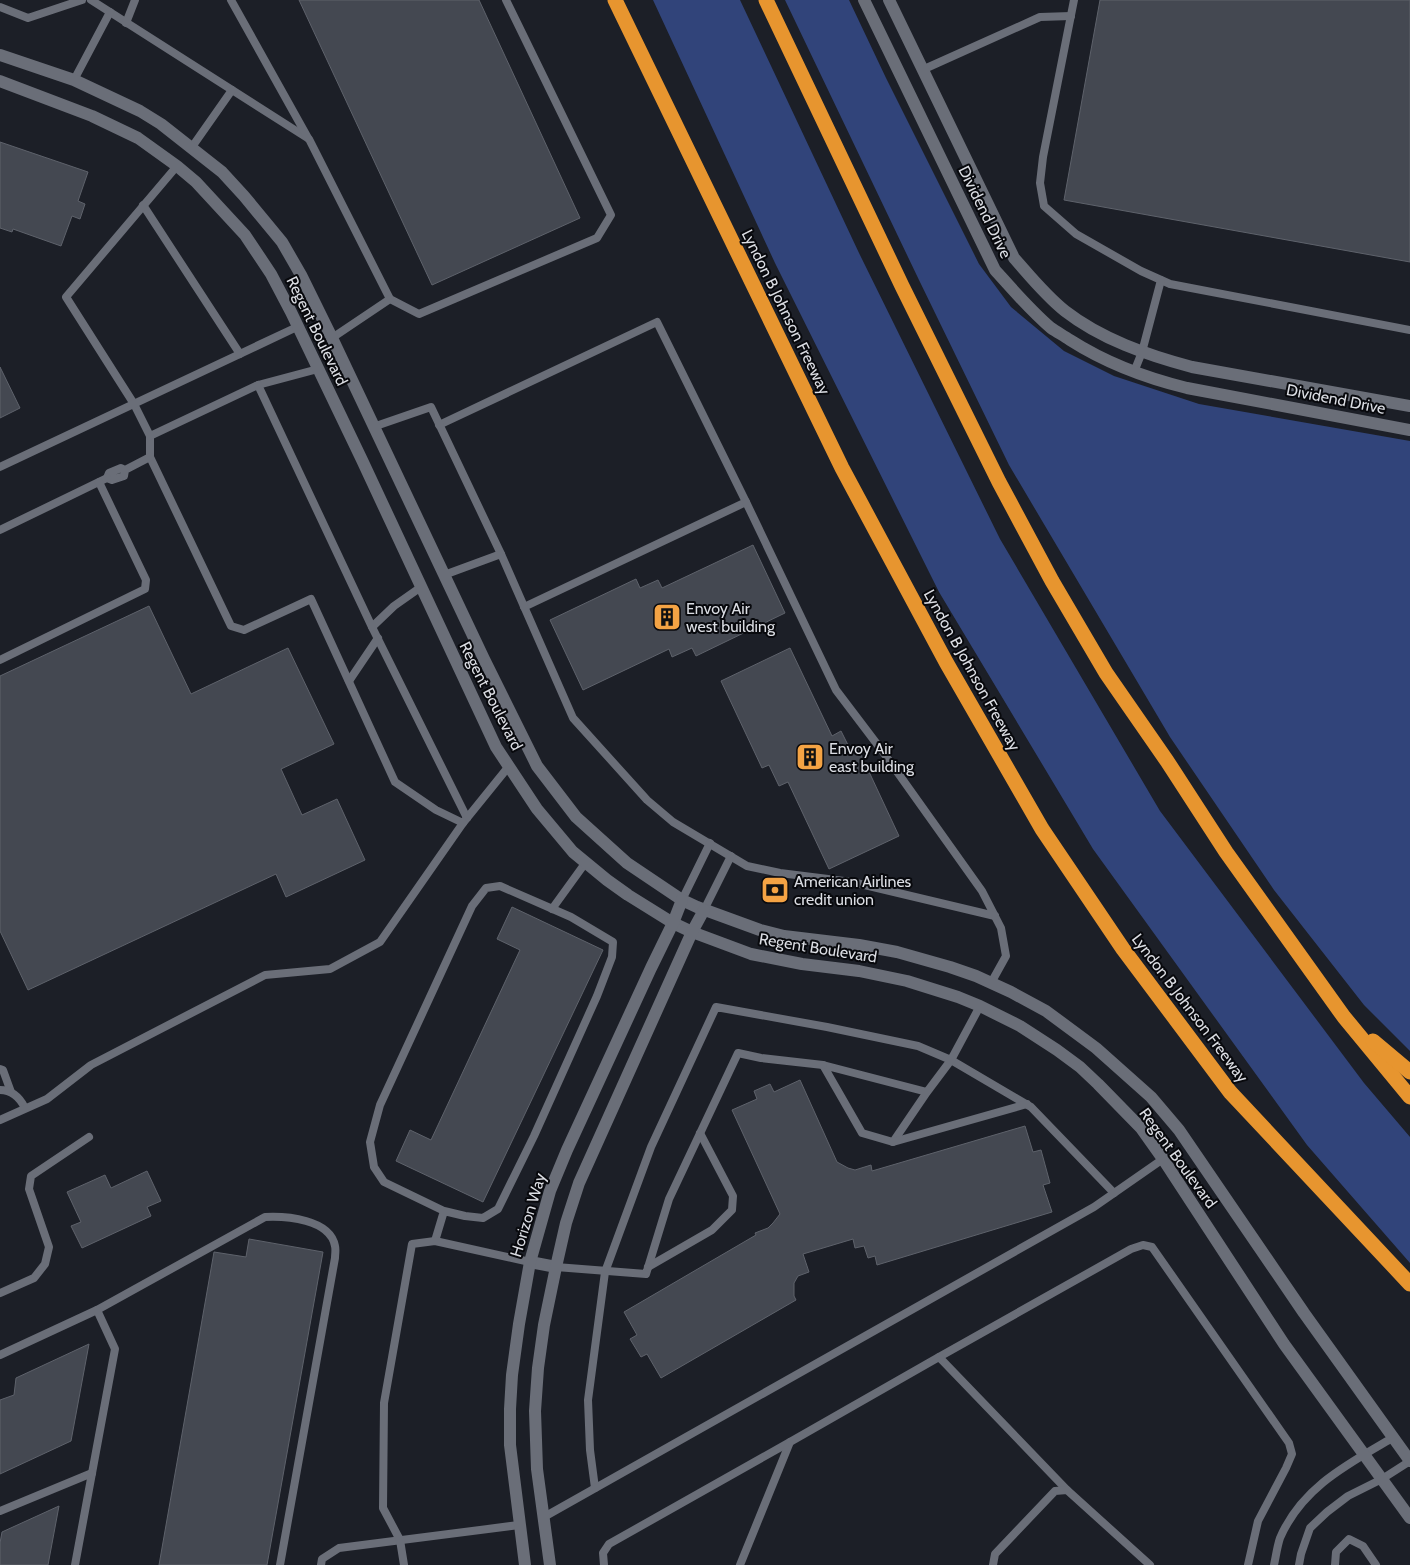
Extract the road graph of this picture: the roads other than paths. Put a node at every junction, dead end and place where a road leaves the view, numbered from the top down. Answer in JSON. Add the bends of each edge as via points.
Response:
{"nodes":[{"id":1,"x":82,"y":0,"type":"edge"},
{"id":2,"x":91,"y":0,"type":"edge"},
{"id":3,"x":135,"y":0,"type":"edge"},
{"id":4,"x":231,"y":0,"type":"edge"},
{"id":5,"x":506,"y":0,"type":"edge"},
{"id":6,"x":615,"y":0,"type":"edge"},
{"id":7,"x":766,"y":0,"type":"edge"},
{"id":8,"x":864,"y":0,"type":"edge"},
{"id":9,"x":889,"y":0,"type":"edge"},
{"id":10,"x":1074,"y":0,"type":"edge"},
{"id":11,"x":0,"y":7,"type":"edge"},
{"id":12,"x":110,"y":12,"type":"junction"},
{"id":13,"x":1071,"y":16,"type":"junction"},
{"id":14,"x":126,"y":23,"type":"junction"},
{"id":15,"x":0,"y":55,"type":"edge"},
{"id":16,"x":922,"y":70,"type":"junction"},
{"id":17,"x":903,"y":79,"type":"junction"},
{"id":18,"x":74,"y":80,"type":"junction"},
{"id":19,"x":0,"y":81,"type":"edge"},
{"id":20,"x":232,"y":90,"type":"junction"},
{"id":21,"x":308,"y":139,"type":"junction"},
{"id":22,"x":192,"y":147,"type":"junction"},
{"id":23,"x":177,"y":166,"type":"junction"},
{"id":24,"x":144,"y":205,"type":"junction"},
{"id":25,"x":1161,"y":280,"type":"junction"},
{"id":26,"x":390,"y":299,"type":"junction"},
{"id":27,"x":298,"y":327,"type":"junction"},
{"id":28,"x":1410,"y":330,"type":"edge"},
{"id":29,"x":332,"y":338,"type":"junction"},
{"id":30,"x":1142,"y":352,"type":"junction"},
{"id":31,"x":240,"y":354,"type":"junction"},
{"id":32,"x":318,"y":369,"type":"junction"},
{"id":33,"x":1134,"y":372,"type":"junction"},
{"id":34,"x":258,"y":386,"type":"junction"},
{"id":35,"x":134,"y":404,"type":"junction"},
{"id":36,"x":1410,"y":406,"type":"edge"},
{"id":37,"x":439,"y":425,"type":"junction"},
{"id":38,"x":374,"y":427,"type":"junction"},
{"id":39,"x":1410,"y":430,"type":"edge"},
{"id":40,"x":150,"y":436,"type":"junction"},
{"id":41,"x":150,"y":457,"type":"junction"},
{"id":42,"x":0,"y":467,"type":"edge"},
{"id":43,"x":103,"y":480,"type":"junction"},
{"id":44,"x":746,"y":502,"type":"junction"},
{"id":45,"x":0,"y":530,"type":"edge"},
{"id":46,"x":501,"y":554,"type":"junction"},
{"id":47,"x":444,"y":575,"type":"junction"},
{"id":48,"x":421,"y":587,"type":"junction"},
{"id":49,"x":524,"y":607,"type":"junction"},
{"id":50,"x":372,"y":627,"type":"junction"},
{"id":51,"x":378,"y":638,"type":"junction"},
{"id":52,"x":0,"y":660,"type":"edge"},
{"id":53,"x":349,"y":681,"type":"junction"},
{"id":54,"x":509,"y":766,"type":"junction"},
{"id":55,"x":465,"y":821,"type":"junction"},
{"id":56,"x":710,"y":843,"type":"junction"},
{"id":57,"x":732,"y":856,"type":"junction"},
{"id":58,"x":586,"y":862,"type":"junction"},
{"id":59,"x":682,"y":900,"type":"junction"},
{"id":60,"x":552,"y":909,"type":"junction"},
{"id":61,"x":704,"y":910,"type":"junction"},
{"id":62,"x":995,"y":916,"type":"junction"},
{"id":63,"x":673,"y":923,"type":"junction"},
{"id":64,"x":692,"y":932,"type":"junction"},
{"id":65,"x":991,"y":982,"type":"junction"},
{"id":66,"x":980,"y":1006,"type":"junction"},
{"id":67,"x":1344,"y":1017,"type":"junction"},
{"id":68,"x":951,"y":1060,"type":"junction"},
{"id":69,"x":823,"y":1065,"type":"junction"},
{"id":70,"x":0,"y":1069,"type":"edge"},
{"id":71,"x":1410,"y":1072,"type":"edge"},
{"id":72,"x":0,"y":1090,"type":"edge"},
{"id":73,"x":10,"y":1092,"type":"junction"},
{"id":74,"x":926,"y":1092,"type":"junction"},
{"id":75,"x":1410,"y":1097,"type":"edge"},
{"id":76,"x":1027,"y":1104,"type":"junction"},
{"id":77,"x":25,"y":1108,"type":"junction"},
{"id":78,"x":0,"y":1120,"type":"edge"},
{"id":79,"x":700,"y":1133,"type":"junction"},
{"id":80,"x":89,"y":1138,"type":"dead end"},
{"id":81,"x":893,"y":1142,"type":"junction"},
{"id":82,"x":1163,"y":1159,"type":"junction"},
{"id":83,"x":1114,"y":1193,"type":"junction"},
{"id":84,"x":444,"y":1211,"type":"junction"},
{"id":85,"x":435,"y":1241,"type":"junction"},
{"id":86,"x":530,"y":1262,"type":"junction"},
{"id":87,"x":556,"y":1267,"type":"junction"},
{"id":88,"x":648,"y":1267,"type":"junction"},
{"id":89,"x":605,"y":1272,"type":"junction"},
{"id":90,"x":1406,"y":1280,"type":"edge"},
{"id":91,"x":0,"y":1293,"type":"edge"},
{"id":92,"x":1410,"y":1293,"type":"edge"},
{"id":93,"x":97,"y":1310,"type":"junction"},
{"id":94,"x":0,"y":1355,"type":"edge"},
{"id":95,"x":939,"y":1357,"type":"junction"},
{"id":96,"x":1394,"y":1437,"type":"junction"},
{"id":97,"x":790,"y":1442,"type":"junction"},
{"id":98,"x":1364,"y":1454,"type":"junction"},
{"id":99,"x":1410,"y":1461,"type":"edge"},
{"id":100,"x":92,"y":1473,"type":"junction"},
{"id":101,"x":1382,"y":1479,"type":"junction"},
{"id":102,"x":595,"y":1488,"type":"junction"},
{"id":103,"x":1067,"y":1490,"type":"junction"},
{"id":104,"x":0,"y":1511,"type":"edge"},
{"id":105,"x":544,"y":1517,"type":"junction"},
{"id":106,"x":1410,"y":1518,"type":"edge"},
{"id":107,"x":519,"y":1525,"type":"junction"},
{"id":108,"x":400,"y":1540,"type":"junction"},
{"id":109,"x":75,"y":1565,"type":"edge"},
{"id":110,"x":280,"y":1565,"type":"edge"},
{"id":111,"x":321,"y":1565,"type":"edge"},
{"id":112,"x":404,"y":1565,"type":"edge"},
{"id":113,"x":525,"y":1565,"type":"edge"},
{"id":114,"x":550,"y":1565,"type":"edge"},
{"id":115,"x":604,"y":1565,"type":"edge"},
{"id":116,"x":740,"y":1565,"type":"edge"},
{"id":117,"x":993,"y":1565,"type":"edge"},
{"id":118,"x":1150,"y":1565,"type":"edge"},
{"id":119,"x":1248,"y":1565,"type":"edge"},
{"id":120,"x":1274,"y":1565,"type":"edge"},
{"id":121,"x":1299,"y":1565,"type":"edge"},
{"id":122,"x":1335,"y":1565,"type":"edge"},
{"id":123,"x":1376,"y":1565,"type":"edge"}],
"edges":[{"from":1,"to":11,"type":"lane","via":[[28,18]]},
{"from":2,"to":12,"type":"lane"},
{"from":3,"to":14,"type":"lane"},
{"from":4,"to":21,"type":"lane"},
{"from":5,"to":26,"type":"lane","via":[[611,216],[597,238],[419,314]]},
{"from":6,"to":90,"type":"highway","name":"Lyndon B Johnson Freeway","via":[[842,468],[946,662],[1042,828],[1123,949],[1230,1092]]},
{"from":7,"to":67,"type":"highway","via":[[950,385],[1052,580],[1106,673],[1226,852]]},
{"from":8,"to":17,"type":"street","name":"Dividend Drive"},
{"from":9,"to":16,"type":"street","name":"Dividend Drive"},
{"from":10,"to":13,"type":"lane"},
{"from":12,"to":14,"type":"lane"},
{"from":12,"to":18,"type":"lane"},
{"from":13,"to":16,"type":"lane","via":[[1040,17]]},
{"from":13,"to":25,"type":"lane","via":[[1042,166],[1040,183],[1044,206],[1076,234]]},
{"from":14,"to":20,"type":"lane"},
{"from":15,"to":18,"type":"street","name":"Regent Boulevard"},
{"from":16,"to":17,"type":"street"},
{"from":16,"to":30,"type":"street","name":"Dividend Drive","via":[[1014,258],[1065,311],[1093,329]]},
{"from":17,"to":33,"type":"street","name":"Dividend Drive","via":[[995,270],[1052,328],[1082,348]]},
{"from":18,"to":22,"type":"street","name":"Regent Boulevard","via":[[140,111]]},
{"from":19,"to":23,"type":"street","name":"Regent Boulevard","via":[[117,127]]},
{"from":20,"to":21,"type":"lane"},
{"from":20,"to":22,"type":"lane"},
{"from":21,"to":26,"type":"lane"},
{"from":22,"to":29,"type":"street","name":"Regent Boulevard","via":[[222,172],[282,242]]},
{"from":23,"to":24,"type":"lane"},
{"from":23,"to":27,"type":"street","name":"Regent Boulevard","via":[[245,235],[271,274]]},
{"from":24,"to":31,"type":"lane"},
{"from":24,"to":35,"type":"lane","via":[[66,297]]},
{"from":25,"to":28,"type":"lane"},
{"from":25,"to":30,"type":"lane"},
{"from":26,"to":29,"type":"lane"},
{"from":27,"to":31,"type":"lane"},
{"from":27,"to":32,"type":"street","name":"Regent Boulevard"},
{"from":29,"to":38,"type":"street","name":"Regent Boulevard"},
{"from":30,"to":33,"type":"lane"},
{"from":30,"to":36,"type":"street","name":"Dividend Drive","via":[[1192,367]]},
{"from":31,"to":35,"type":"lane"},
{"from":32,"to":34,"type":"lane"},
{"from":32,"to":48,"type":"street","name":"Regent Boulevard"},
{"from":33,"to":39,"type":"street","name":"Dividend Drive","via":[[1187,388]]},
{"from":34,"to":40,"type":"lane"},
{"from":34,"to":50,"type":"lane"},
{"from":35,"to":40,"type":"lane"},
{"from":35,"to":42,"type":"lane"},
{"from":37,"to":38,"type":"lane","via":[[431,407]]},
{"from":37,"to":44,"type":"lane","via":[[657,322]]},
{"from":37,"to":46,"type":"lane"},
{"from":38,"to":47,"type":"street","name":"Regent Boulevard"},
{"from":40,"to":41,"type":"lane"},
{"from":41,"to":43,"type":"lane","via":[[126,470],[122,468],[109,473]]},
{"from":41,"to":53,"type":"lane","via":[[231,626],[244,630],[312,599]]},
{"from":43,"to":45,"type":"lane"},
{"from":43,"to":52,"type":"lane","via":[[146,580],[145,589]]},
{"from":44,"to":49,"type":"lane"},
{"from":44,"to":62,"type":"lane","via":[[836,690],[982,891]]},
{"from":46,"to":47,"type":"lane"},
{"from":46,"to":49,"type":"lane"},
{"from":47,"to":59,"type":"street","name":"Regent Boulevard","via":[[537,766],[576,817],[627,863]]},
{"from":48,"to":50,"type":"lane"},
{"from":48,"to":54,"type":"street","name":"Regent Boulevard","via":[[487,730]]},
{"from":49,"to":56,"type":"lane","via":[[573,718],[647,800],[673,822]]},
{"from":50,"to":51,"type":"lane"},
{"from":51,"to":53,"type":"lane"},
{"from":51,"to":55,"type":"lane"},
{"from":53,"to":55,"type":"lane","via":[[395,782],[436,810]]},
{"from":54,"to":55,"type":"lane"},
{"from":54,"to":58,"type":"street","name":"Regent Boulevard","via":[[537,808]]},
{"from":55,"to":77,"type":"lane","via":[[380,942],[330,968],[265,975],[91,1065],[47,1099]]},
{"from":56,"to":57,"type":"lane"},
{"from":56,"to":59,"type":"lane"},
{"from":57,"to":61,"type":"lane"},
{"from":57,"to":62,"type":"lane","via":[[747,866],[852,882]]},
{"from":58,"to":60,"type":"lane"},
{"from":58,"to":63,"type":"street","name":"Regent Boulevard","via":[[628,895]]},
{"from":59,"to":61,"type":"street","name":"Regent Boulevard"},
{"from":59,"to":63,"type":"street","name":"Horizon Way"},
{"from":60,"to":84,"type":"lane","via":[[613,942],[612,957],[534,1136],[498,1209],[483,1218]]},
{"from":60,"to":84,"type":"lane","via":[[500,886],[486,888],[472,906],[380,1105],[370,1142],[374,1167],[384,1182]]},
{"from":61,"to":64,"type":"street"},
{"from":61,"to":65,"type":"street","name":"Regent Boulevard","via":[[776,934],[897,952]]},
{"from":62,"to":65,"type":"lane","via":[[1002,928],[1006,956]]},
{"from":63,"to":64,"type":"street","name":"Regent Boulevard"},
{"from":63,"to":86,"type":"street","name":"Horizon Way","via":[[566,1150],[550,1191]]},
{"from":64,"to":66,"type":"street","name":"Regent Boulevard","via":[[751,954],[907,981]]},
{"from":64,"to":87,"type":"street","via":[[579,1183]]},
{"from":65,"to":96,"type":"street","name":"Regent Boulevard","via":[[1046,1011],[1096,1048],[1150,1097],[1179,1130],[1304,1313]]},
{"from":66,"to":68,"type":"lane"},
{"from":66,"to":82,"type":"street","name":"Regent Boulevard","via":[[1020,1026],[1080,1067],[1140,1128]]},
{"from":67,"to":71,"type":"highway"},
{"from":67,"to":75,"type":"highway"},
{"from":68,"to":74,"type":"lane"},
{"from":68,"to":76,"type":"lane"},
{"from":68,"to":89,"type":"lane","via":[[918,1046],[716,1007],[651,1147]]},
{"from":69,"to":74,"type":"lane"},
{"from":69,"to":79,"type":"lane","via":[[738,1053]]},
{"from":69,"to":81,"type":"lane","via":[[862,1134]]},
{"from":70,"to":73,"type":"lane"},
{"from":72,"to":73,"type":"lane"},
{"from":73,"to":77,"type":"lane","via":[[21,1099]]},
{"from":74,"to":81,"type":"lane"},
{"from":76,"to":81,"type":"lane"},
{"from":76,"to":83,"type":"lane"},
{"from":77,"to":78,"type":"lane"},
{"from":79,"to":88,"type":"lane","via":[[669,1199]]},
{"from":79,"to":88,"type":"lane","via":[[733,1196],[732,1210],[712,1230]]},
{"from":80,"to":91,"type":"lane","via":[[31,1176],[29,1189],[49,1247],[45,1264],[34,1278]]},
{"from":82,"to":83,"type":"lane"},
{"from":82,"to":98,"type":"street","name":"Regent Boulevard","via":[[1284,1344]]},
{"from":83,"to":102,"type":"lane"},
{"from":84,"to":85,"type":"lane"},
{"from":85,"to":86,"type":"lane"},
{"from":85,"to":108,"type":"lane","via":[[412,1244],[384,1403],[383,1508]]},
{"from":86,"to":87,"type":"street"},
{"from":86,"to":107,"type":"street","name":"Horizon Way","via":[[510,1409],[510,1445]]},
{"from":87,"to":89,"type":"lane"},
{"from":87,"to":105,"type":"street","via":[[544,1325],[535,1411],[537,1468]]},
{"from":88,"to":89,"type":"lane","via":[[646,1274]]},
{"from":89,"to":102,"type":"lane","via":[[588,1400]]},
{"from":90,"to":92,"type":"highway"},
{"from":93,"to":94,"type":"lane"},
{"from":93,"to":100,"type":"lane","via":[[115,1349]]},
{"from":93,"to":110,"type":"lane","via":[[264,1217],[308,1221],[321,1226],[329,1234],[335,1245],[335,1258]]},
{"from":95,"to":97,"type":"lane"},
{"from":95,"to":103,"type":"lane"},
{"from":95,"to":119,"type":"lane","via":[[1131,1249],[1143,1245],[1152,1247],[1290,1443],[1292,1454],[1258,1521]]},
{"from":96,"to":98,"type":"lane"},
{"from":96,"to":99,"type":"street","name":"Regent Boulevard"},
{"from":97,"to":115,"type":"lane","via":[[609,1544],[603,1553]]},
{"from":97,"to":116,"type":"lane"},
{"from":98,"to":101,"type":"street","name":"Regent Boulevard"},
{"from":98,"to":120,"type":"lane","via":[[1309,1494],[1292,1516],[1280,1540]]},
{"from":99,"to":101,"type":"lane"},
{"from":100,"to":104,"type":"lane"},
{"from":100,"to":109,"type":"lane"},
{"from":101,"to":106,"type":"street","name":"Regent Boulevard"},
{"from":101,"to":121,"type":"lane","via":[[1348,1496],[1310,1528]]},
{"from":102,"to":105,"type":"lane"},
{"from":103,"to":117,"type":"lane","via":[[1055,1491],[995,1554]]},
{"from":103,"to":118,"type":"lane"},
{"from":105,"to":114,"type":"street"},
{"from":107,"to":108,"type":"lane"},
{"from":107,"to":113,"type":"street","name":"Horizon Way"},
{"from":108,"to":111,"type":"lane","via":[[339,1548],[322,1560]]},
{"from":108,"to":112,"type":"lane"},
{"from":122,"to":123,"type":"lane","via":[[1336,1552],[1349,1539],[1363,1546]]}]}
